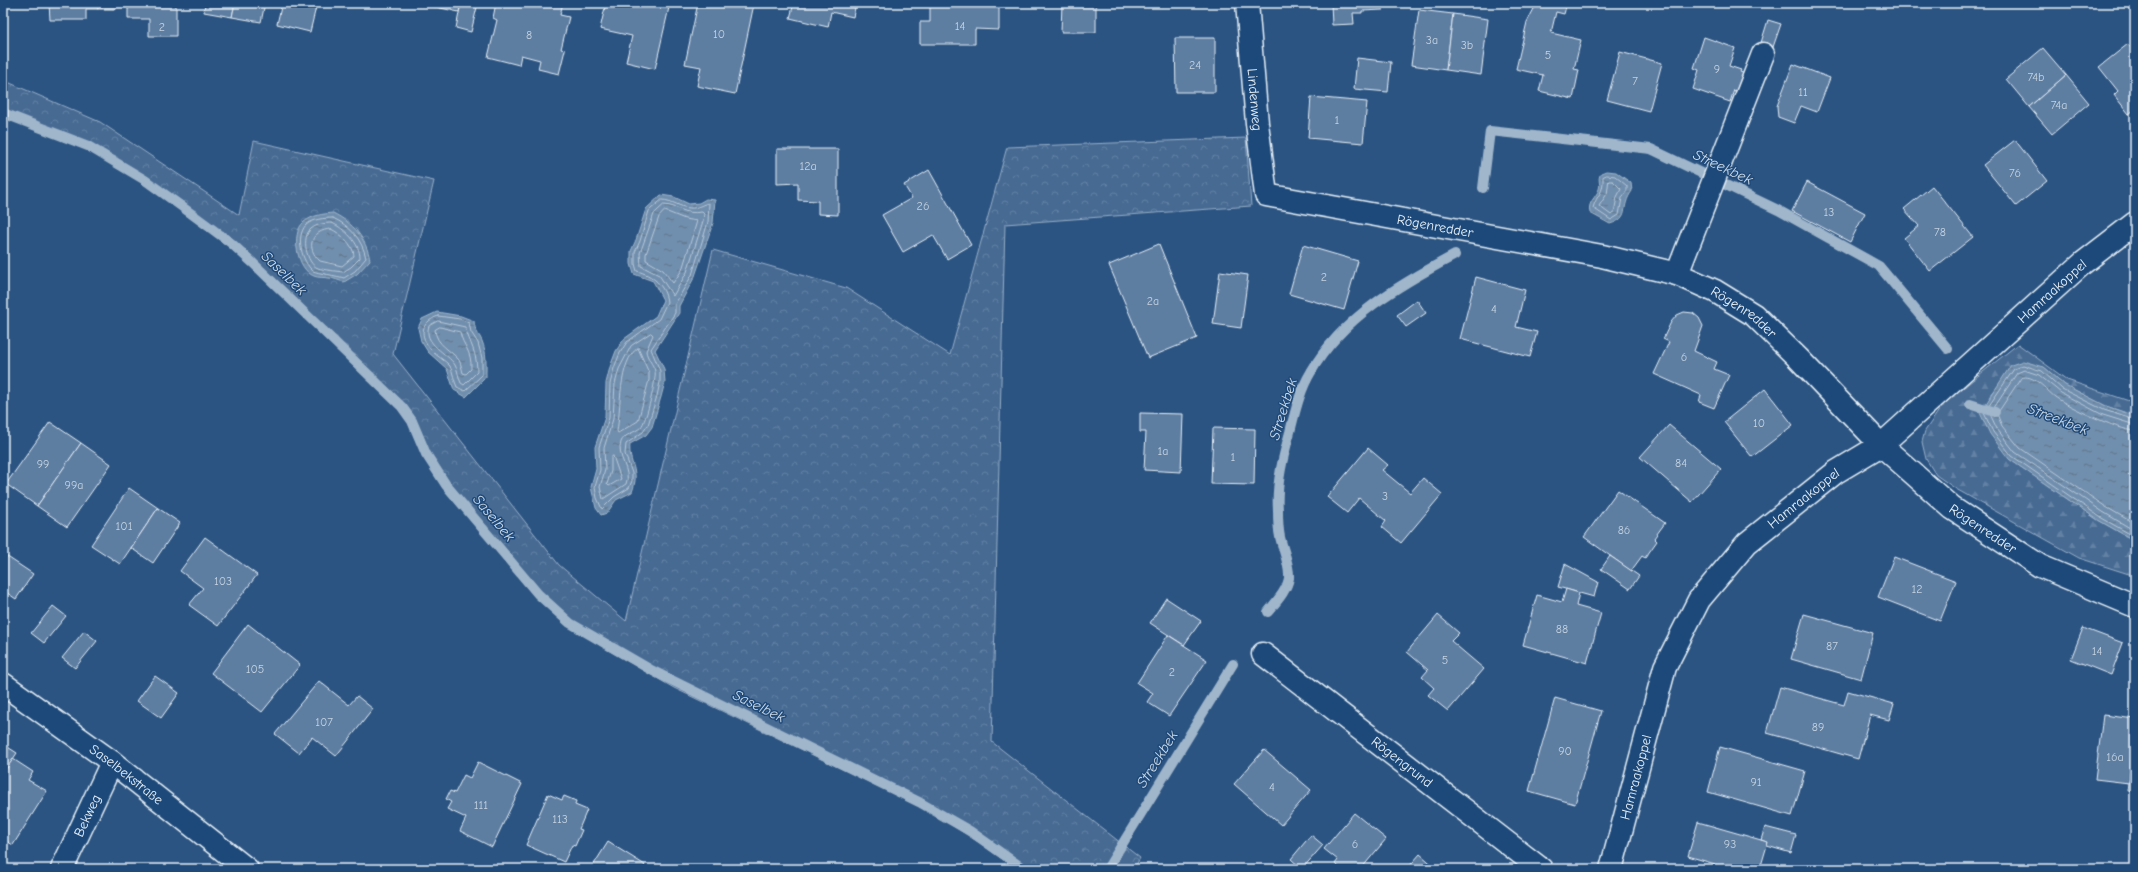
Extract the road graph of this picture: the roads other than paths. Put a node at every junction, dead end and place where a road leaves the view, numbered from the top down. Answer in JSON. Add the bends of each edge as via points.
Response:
{"nodes":[{"id":1,"x":1247,"y":3,"type":"edge"},
{"id":2,"x":1763,"y":54,"type":"dead end"},
{"id":3,"x":1266,"y":195,"type":"joint"},
{"id":4,"x":2135,"y":223,"type":"edge"},
{"id":5,"x":1677,"y":274,"type":"junction"},
{"id":6,"x":1881,"y":445,"type":"junction"},
{"id":7,"x":2135,"y":606,"type":"edge"},
{"id":8,"x":1263,"y":654,"type":"dead end"},
{"id":9,"x":3,"y":684,"type":"edge"},
{"id":10,"x":112,"y":762,"type":"junction"},
{"id":11,"x":62,"y":869,"type":"edge"},
{"id":12,"x":247,"y":869,"type":"edge"},
{"id":13,"x":1541,"y":869,"type":"edge"},
{"id":14,"x":1611,"y":869,"type":"edge"}],
"edges":[{"from":1,"to":3,"type":"street","name":"Lindenweg"},
{"from":2,"to":5,"type":"street"},
{"from":3,"to":5,"type":"street","name":"Rögenredder","via":[[1602,256]]},
{"from":4,"to":6,"type":"street","name":"Hamraakoppel","via":[[2083,263]]},
{"from":5,"to":6,"type":"street","name":"Rögenredder","via":[[1727,297],[1754,315]]},
{"from":6,"to":7,"type":"street","name":"Rögenredder","via":[[1952,508],[2040,566]]},
{"from":6,"to":14,"type":"street","name":"Hamraakoppel","via":[[1836,472],[1747,543],[1699,600],[1665,667]]},
{"from":8,"to":13,"type":"street","name":"Rögengrund"},
{"from":9,"to":10,"type":"street","name":"Saselbekstraße"},
{"from":10,"to":11,"type":"street","name":"Bekweg"},
{"from":10,"to":12,"type":"street","name":"Saselbekstraße"}]}
